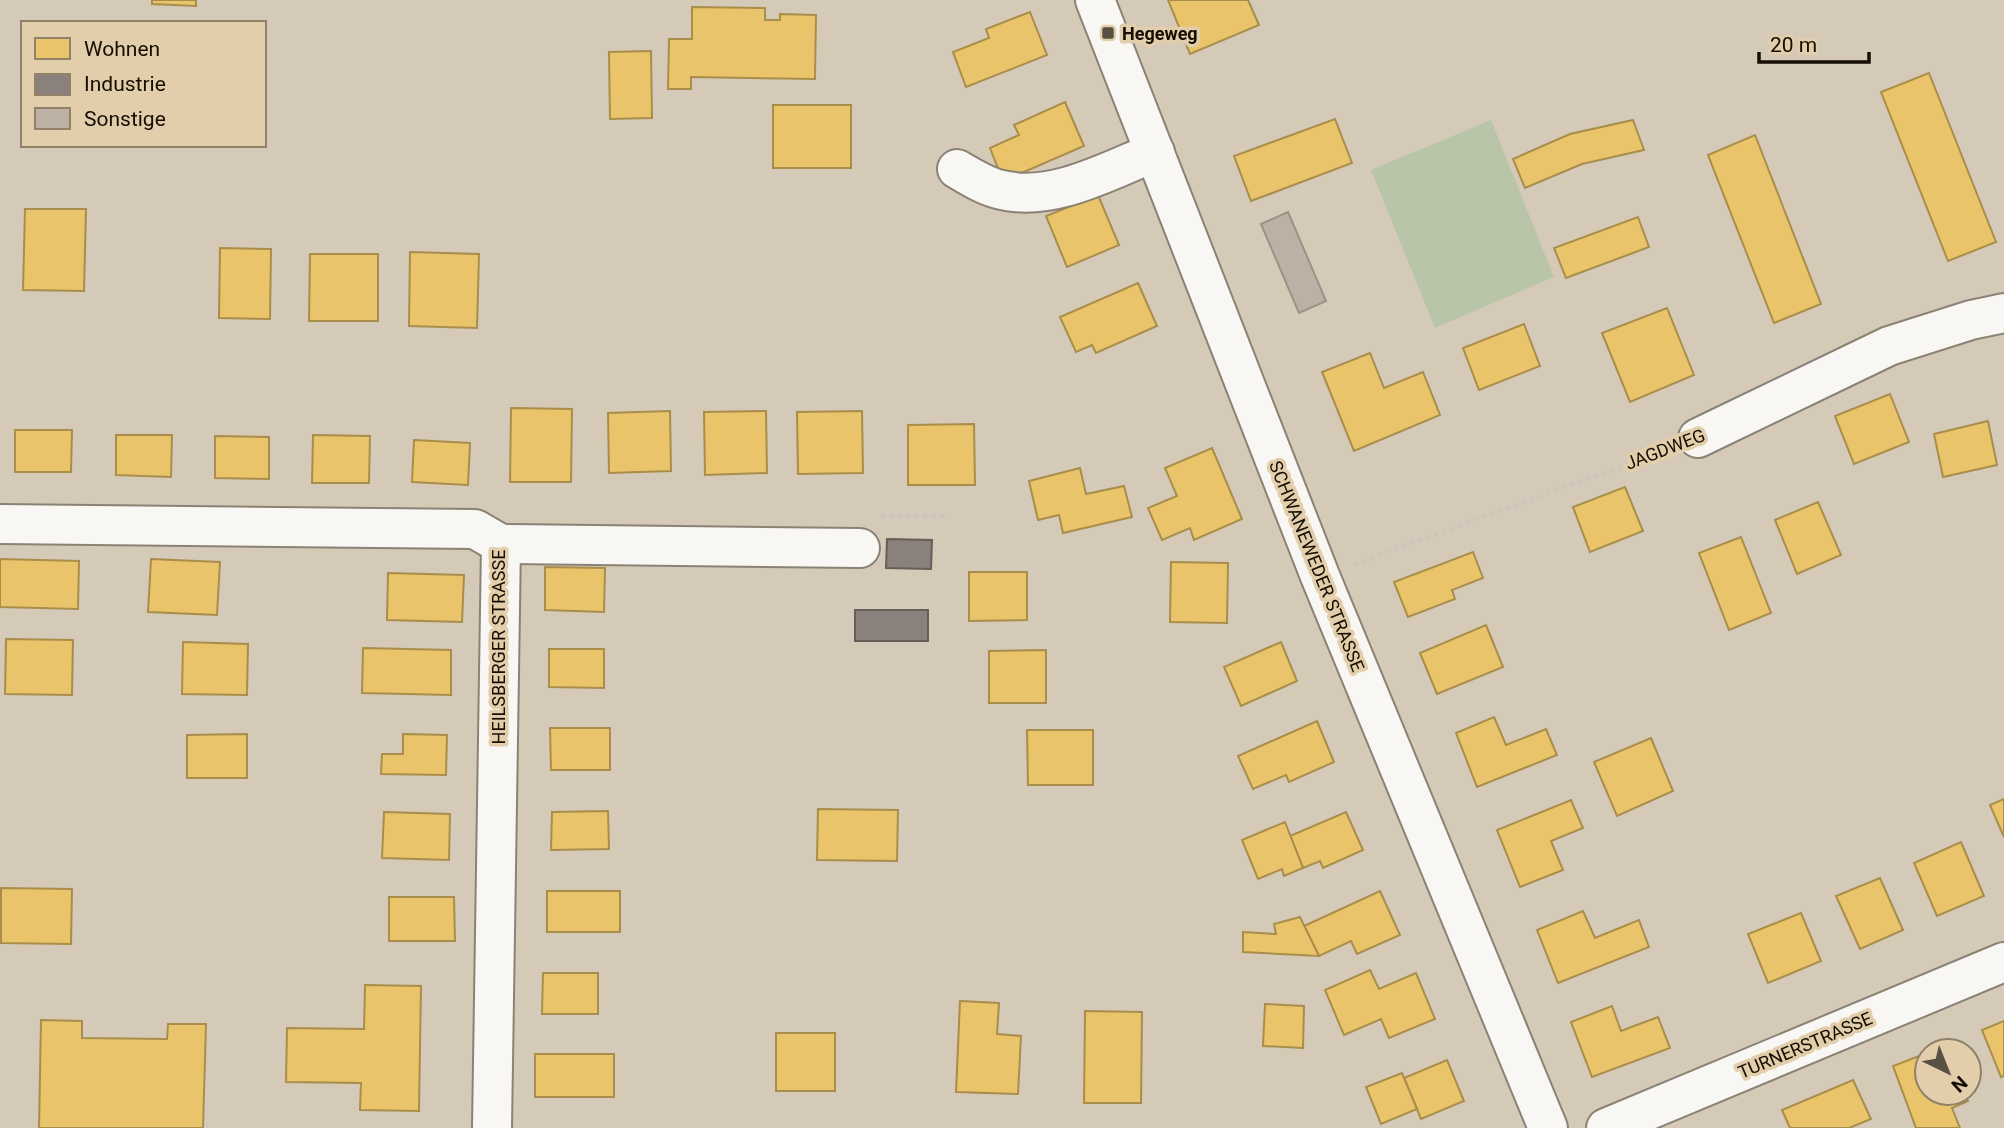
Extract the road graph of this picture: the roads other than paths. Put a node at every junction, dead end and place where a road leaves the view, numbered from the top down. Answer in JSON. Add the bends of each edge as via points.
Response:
{"nodes":[{"id":1,"x":1095,"y":0,"type":"edge"},
{"id":2,"x":1154,"y":152,"type":"junction"},
{"id":3,"x":957,"y":169,"type":"dead end"},
{"id":4,"x":2004,"y":313,"type":"edge"},
{"id":5,"x":1698,"y":438,"type":"road end"},
{"id":6,"x":0,"y":524,"type":"edge"},
{"id":7,"x":501,"y":544,"type":"junction"},
{"id":8,"x":860,"y":548,"type":"dead end"},
{"id":9,"x":2004,"y":962,"type":"edge"},
{"id":10,"x":492,"y":1128,"type":"edge"},
{"id":11,"x":1548,"y":1128,"type":"edge"},
{"id":12,"x":1606,"y":1128,"type":"edge"}],
"edges":[{"from":1,"to":2,"type":"street","name":"SCHWANEWEDER STRASSE"},
{"from":2,"to":3,"type":"street","via":[[1077,183],[1035,192],[1000,190]]},
{"from":2,"to":11,"type":"street","name":"SCHWANEWEDER STRASSE","via":[[1320,576]]},
{"from":4,"to":5,"type":"street","name":"JAGDWEG","via":[[1889,346]]},
{"from":6,"to":7,"type":"street","name":"HEILSBERGER STRASSE","via":[[475,528]]},
{"from":7,"to":8,"type":"street"},
{"from":7,"to":10,"type":"street","name":"HEILSBERGER STRASSE"},
{"from":9,"to":12,"type":"street","name":"TURNERSTRASSE"}]}
